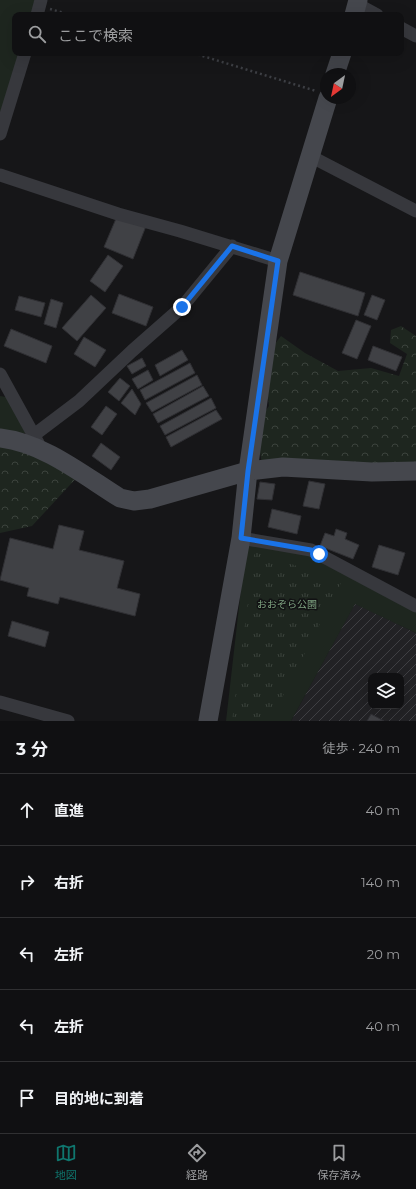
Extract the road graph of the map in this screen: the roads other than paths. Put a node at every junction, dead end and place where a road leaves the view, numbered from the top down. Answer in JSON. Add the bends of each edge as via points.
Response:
{"nodes":[{"id":1,"x":356,"y":6,"type":"edge"},
{"id":2,"x":370,"y":12,"type":"edge"},
{"id":3,"x":404,"y":30,"type":"edge"},
{"id":4,"x":416,"y":36,"type":"edge"},
{"id":5,"x":24,"y":56,"type":"edge"},
{"id":6,"x":341,"y":56,"type":"edge"},
{"id":7,"x":337,"y":68,"type":"edge"},
{"id":8,"x":321,"y":104,"type":"edge"},
{"id":9,"x":0,"y":134,"type":"edge"},
{"id":10,"x":310,"y":156,"type":"junction"},
{"id":11,"x":0,"y":175,"type":"edge"},
{"id":12,"x":416,"y":211,"type":"edge"},
{"id":13,"x":232,"y":246,"type":"junction"},
{"id":14,"x":278,"y":261,"type":"junction"},
{"id":15,"x":0,"y":374,"type":"edge"},
{"id":16,"x":0,"y":438,"type":"edge"},
{"id":17,"x":38,"y":443,"type":"junction"},
{"id":18,"x":248,"y":471,"type":"junction"},
{"id":19,"x":416,"y":471,"type":"edge"},
{"id":20,"x":241,"y":538,"type":"junction"},
{"id":21,"x":416,"y":606,"type":"edge"},
{"id":22,"x":0,"y":702,"type":"edge"},
{"id":23,"x":68,"y":721,"type":"edge"},
{"id":24,"x":208,"y":721,"type":"edge"}],
"edges":[{"from":1,"to":2,"type":"street"},
{"from":3,"to":4,"type":"street"},
{"from":5,"to":9,"type":"street"},
{"from":6,"to":7,"type":"street"},
{"from":8,"to":10,"type":"street"},
{"from":10,"to":12,"type":"street"},
{"from":10,"to":14,"type":"street"},
{"from":11,"to":13,"type":"street","via":[[118,214]]},
{"from":13,"to":14,"type":"street"},
{"from":13,"to":17,"type":"street","via":[[182,307],[79,401]]},
{"from":14,"to":18,"type":"street"},
{"from":15,"to":17,"type":"street"},
{"from":16,"to":17,"type":"street"},
{"from":17,"to":18,"type":"street","via":[[120,498],[134,502]]},
{"from":18,"to":19,"type":"street","via":[[283,467],[372,472]]},
{"from":18,"to":20,"type":"street"},
{"from":20,"to":21,"type":"street","via":[[311,550]]},
{"from":20,"to":24,"type":"street"},
{"from":22,"to":23,"type":"street"}]}
